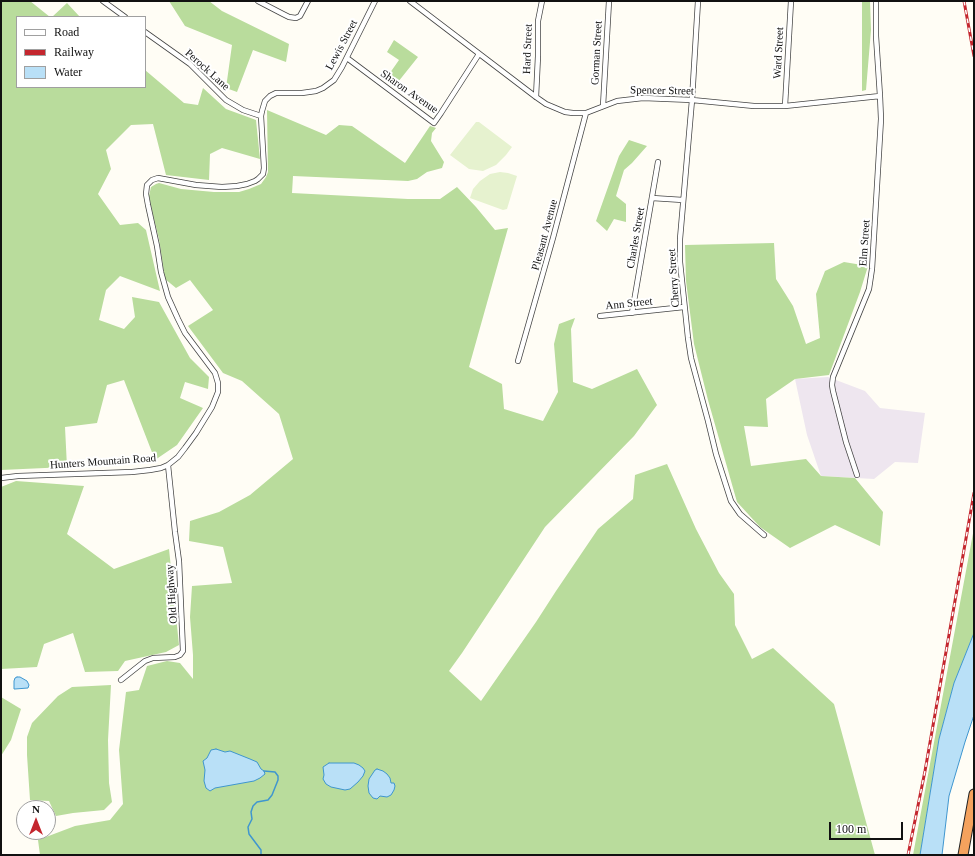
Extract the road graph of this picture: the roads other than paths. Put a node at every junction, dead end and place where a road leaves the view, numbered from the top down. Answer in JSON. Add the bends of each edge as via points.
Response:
{"nodes":[{"id":1,"x":103,"y":1,"type":"edge"},
{"id":2,"x":258,"y":1,"type":"edge"},
{"id":3,"x":308,"y":1,"type":"edge"},
{"id":4,"x":375,"y":1,"type":"edge"},
{"id":5,"x":410,"y":1,"type":"edge"},
{"id":6,"x":542,"y":1,"type":"edge"},
{"id":7,"x":608,"y":1,"type":"edge"},
{"id":8,"x":698,"y":1,"type":"edge"},
{"id":9,"x":791,"y":1,"type":"edge"},
{"id":10,"x":876,"y":1,"type":"edge"},
{"id":11,"x":124,"y":16,"type":"edge"},
{"id":12,"x":146,"y":33,"type":"edge"},
{"id":13,"x":479,"y":54,"type":"junction"},
{"id":14,"x":347,"y":58,"type":"junction"},
{"id":15,"x":880,"y":96,"type":"junction"},
{"id":16,"x":536,"y":97,"type":"junction"},
{"id":17,"x":692,"y":100,"type":"junction"},
{"id":18,"x":603,"y":106,"type":"junction"},
{"id":19,"x":785,"y":106,"type":"junction"},
{"id":20,"x":586,"y":113,"type":"junction"},
{"id":21,"x":261,"y":116,"type":"junction"},
{"id":22,"x":658,"y":162,"type":"dead end"},
{"id":23,"x":652,"y":198,"type":"junction"},
{"id":24,"x":683,"y":200,"type":"junction"},
{"id":25,"x":684,"y":307,"type":"junction"},
{"id":26,"x":632,"y":312,"type":"junction"},
{"id":27,"x":600,"y":316,"type":"dead end"},
{"id":28,"x":518,"y":361,"type":"dead end"},
{"id":29,"x":168,"y":465,"type":"junction"},
{"id":30,"x":857,"y":475,"type":"dead end"},
{"id":31,"x":1,"y":478,"type":"edge"},
{"id":32,"x":764,"y":535,"type":"dead end"},
{"id":33,"x":122,"y":680,"type":"dead end"},
{"id":34,"x":974,"y":794,"type":"edge"},
{"id":35,"x":963,"y":855,"type":"edge"}],
"edges":[{"from":1,"to":11,"type":"street"},
{"from":2,"to":3,"type":"street","via":[[296,18],[300,16]]},
{"from":4,"to":14,"type":"street","name":"Lewis Street"},
{"from":5,"to":13,"type":"street","name":"Spencer Street"},
{"from":6,"to":16,"type":"street","name":"Hard Street","via":[[538,21]]},
{"from":7,"to":18,"type":"street","name":"Gorman Street"},
{"from":8,"to":17,"type":"street","name":"Cherry Street"},
{"from":9,"to":19,"type":"street","name":"Ward Street"},
{"from":10,"to":15,"type":"street","name":"Elm Street"},
{"from":12,"to":21,"type":"street","name":"Perock Lane","via":[[190,64],[226,100],[243,110]]},
{"from":13,"to":14,"type":"street","name":"Sharon Avenue","via":[[434,124]]},
{"from":13,"to":16,"type":"street","name":"Spencer Street"},
{"from":14,"to":21,"type":"street","name":"Lewis Street","via":[[334,80],[323,88],[310,92],[270,96],[265,100]]},
{"from":15,"to":19,"type":"street","name":"Spencer Street"},
{"from":15,"to":30,"type":"street","name":"Elm Street","via":[[881,119],[869,289],[832,385]]},
{"from":16,"to":20,"type":"street","name":"Spencer Street","via":[[565,112]]},
{"from":17,"to":18,"type":"street","name":"Spencer Street","via":[[643,98],[617,101]]},
{"from":17,"to":19,"type":"street","name":"Spencer Street"},
{"from":17,"to":24,"type":"street","name":"Cherry Street"},
{"from":18,"to":20,"type":"street","name":"Spencer Street"},
{"from":20,"to":28,"type":"street","name":"Pleasant Avenue"},
{"from":21,"to":29,"type":"street","name":"Hunters Mountain Road","via":[[264,171],[255,181],[236,186],[210,186],[158,178],[147,185],[146,194],[168,297],[185,332],[215,374],[218,386],[217,397],[205,420],[178,457]]},
{"from":22,"to":23,"type":"street"},
{"from":23,"to":24,"type":"street","name":"Charles Street"},
{"from":23,"to":26,"type":"street","name":"Charles Street"},
{"from":24,"to":25,"type":"street","name":"Cherry Street","via":[[680,262]]},
{"from":25,"to":26,"type":"street","name":"Ann Street"},
{"from":25,"to":32,"type":"street","name":"Cherry Street","via":[[691,358],[731,501],[735,509]]},
{"from":26,"to":27,"type":"street","name":"Ann Street"},
{"from":29,"to":31,"type":"street","name":"Hunters Mountain Road","via":[[158,469],[132,472]]},
{"from":29,"to":33,"type":"street","name":"Old Highway","via":[[179,561],[183,651],[175,657],[145,661]]},
{"from":34,"to":35,"type":"highway"}]}
